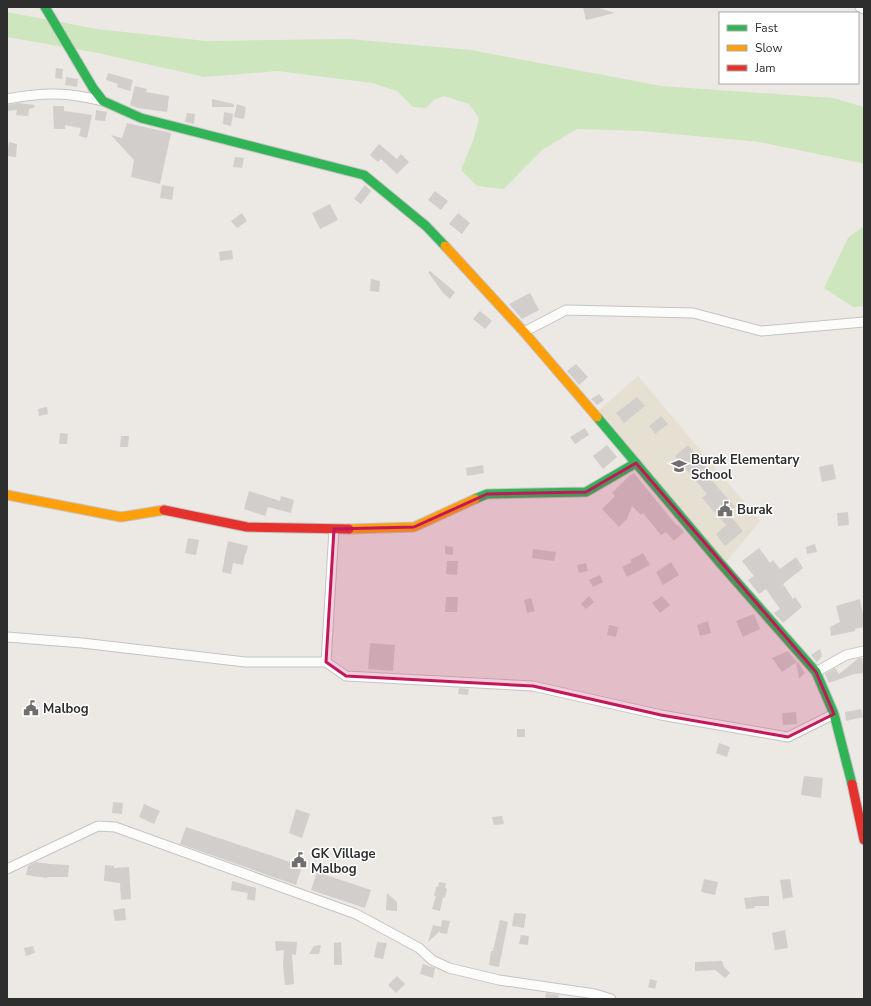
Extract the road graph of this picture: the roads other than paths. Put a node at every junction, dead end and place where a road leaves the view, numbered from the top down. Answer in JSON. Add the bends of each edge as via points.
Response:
{"nodes":[{"id":1,"x":45,"y":7,"type":"edge"},
{"id":2,"x":860,"y":7,"type":"edge"},
{"id":3,"x":864,"y":9,"type":"edge"},
{"id":4,"x":7,"y":99,"type":"edge"},
{"id":5,"x":103,"y":101,"type":"junction"},
{"id":6,"x":864,"y":322,"type":"edge"},
{"id":7,"x":524,"y":332,"type":"junction"},
{"id":8,"x":636,"y":463,"type":"junction"},
{"id":9,"x":7,"y":495,"type":"edge"},
{"id":10,"x":334,"y":529,"type":"junction"},
{"id":11,"x":7,"y":637,"type":"edge"},
{"id":12,"x":864,"y":651,"type":"edge"},
{"id":13,"x":326,"y":662,"type":"junction"},
{"id":14,"x":816,"y":672,"type":"junction"},
{"id":15,"x":834,"y":714,"type":"junction"},
{"id":16,"x":864,"y":840,"type":"edge"},
{"id":17,"x":7,"y":869,"type":"edge"},
{"id":18,"x":611,"y":999,"type":"edge"}],
"edges":[{"from":1,"to":5,"type":"street"},
{"from":2,"to":3,"type":"street"},
{"from":4,"to":5,"type":"street","via":[[54,93]]},
{"from":5,"to":7,"type":"street","via":[[141,118],[364,175],[426,226]]},
{"from":6,"to":7,"type":"street","via":[[760,331],[693,314],[566,310]]},
{"from":7,"to":8,"type":"street"},
{"from":8,"to":10,"type":"street","via":[[586,492],[487,494],[414,527]]},
{"from":8,"to":14,"type":"street"},
{"from":9,"to":10,"type":"street","via":[[121,517],[164,510],[247,527]]},
{"from":10,"to":13,"type":"street"},
{"from":11,"to":13,"type":"street","via":[[245,662]]},
{"from":12,"to":14,"type":"street","via":[[846,655]]},
{"from":13,"to":15,"type":"street","via":[[346,676],[532,686],[661,715],[788,737]]},
{"from":14,"to":15,"type":"street"},
{"from":15,"to":16,"type":"street"},
{"from":17,"to":18,"type":"street","via":[[98,826],[115,827],[356,914],[419,948],[432,960],[449,968],[499,980],[595,994]]}]}
